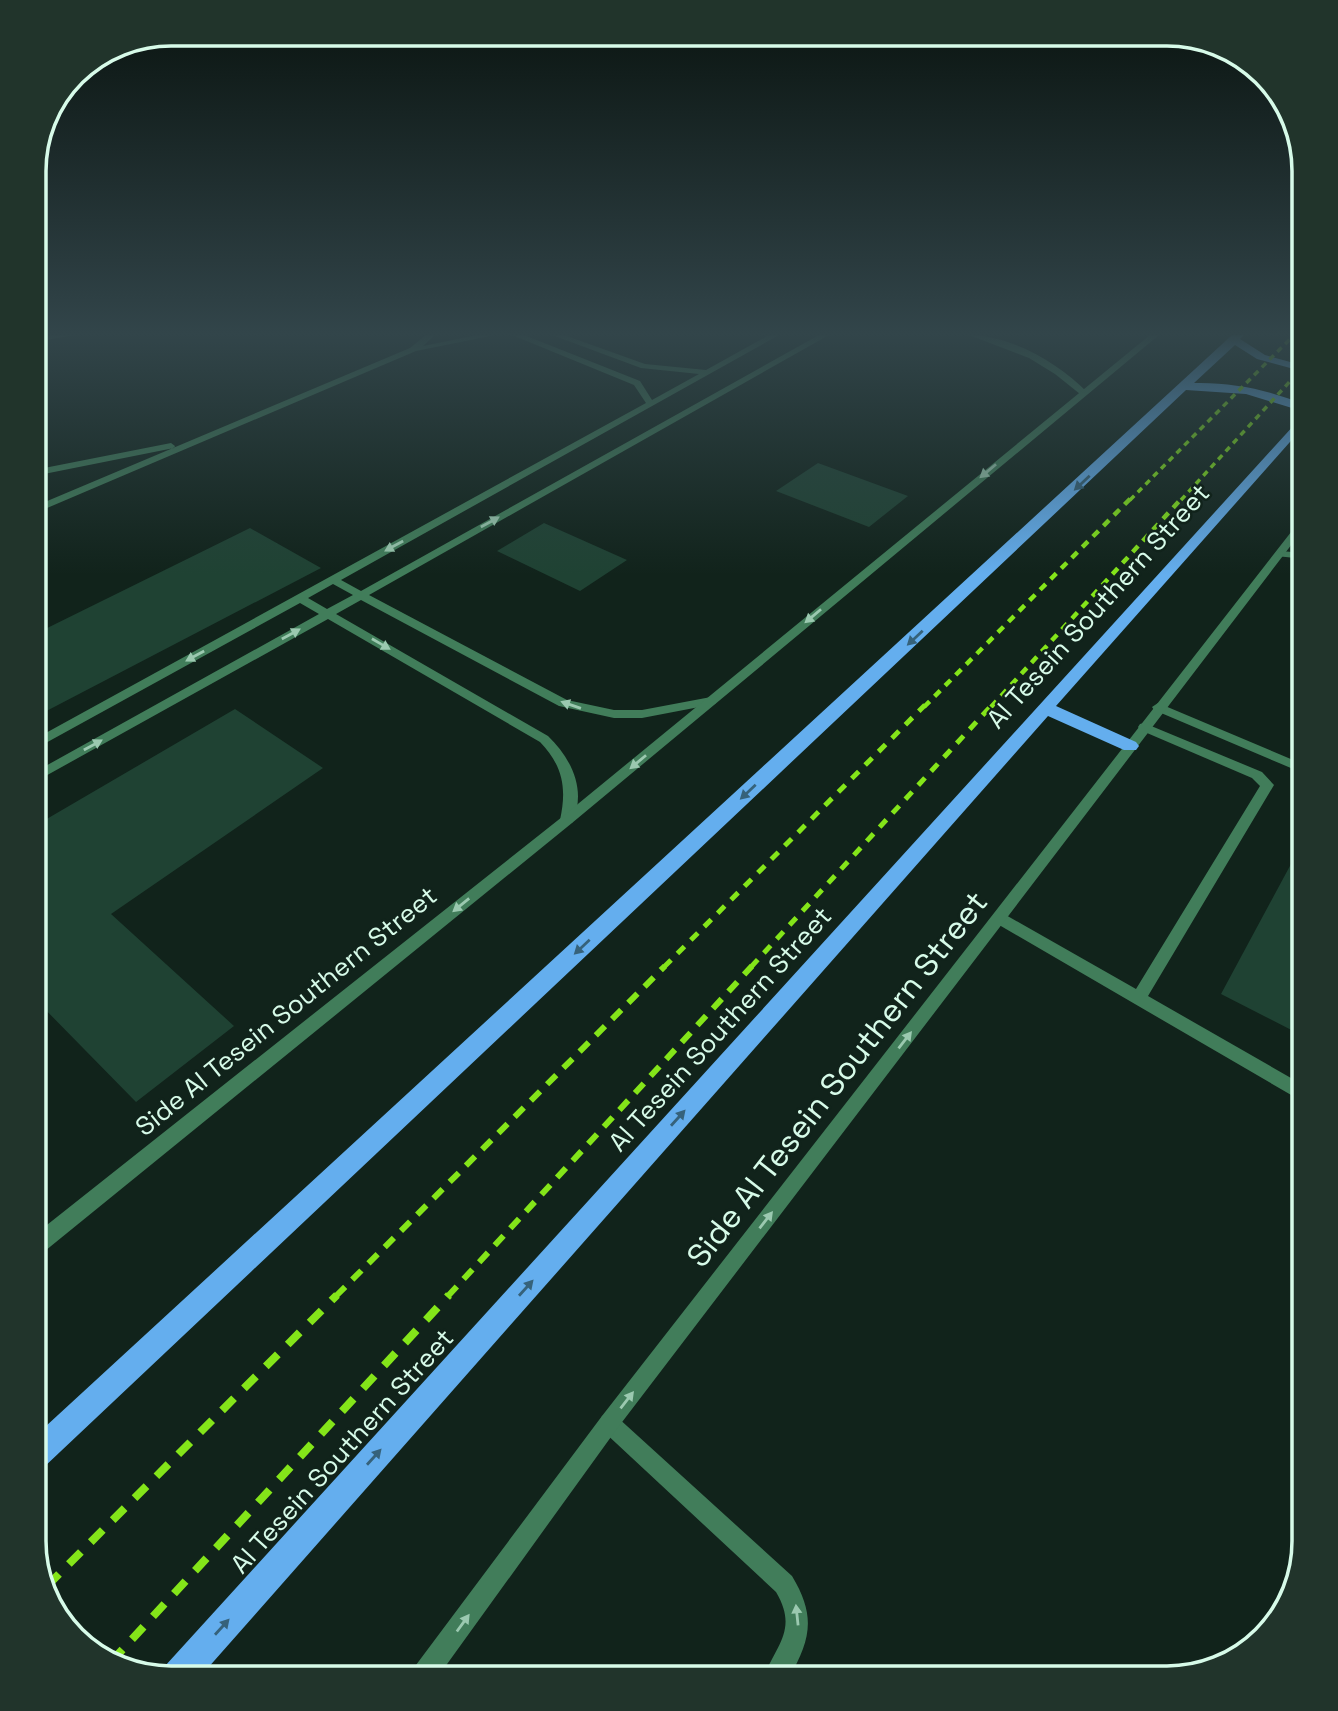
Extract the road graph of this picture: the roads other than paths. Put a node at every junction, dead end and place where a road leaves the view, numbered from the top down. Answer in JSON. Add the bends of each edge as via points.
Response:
{"nodes":[{"id":1,"x":261,"y":415,"type":"edge"},
{"id":2,"x":633,"y":415,"type":"edge"},
{"id":3,"x":682,"y":415,"type":"edge"},
{"id":4,"x":1055,"y":415,"type":"edge"},
{"id":5,"x":1154,"y":415,"type":"edge"},
{"id":6,"x":1292,"y":432,"type":"edge"},
{"id":7,"x":204,"y":439,"type":"junction"},
{"id":8,"x":46,"y":470,"type":"edge"},
{"id":9,"x":46,"y":506,"type":"edge"},
{"id":10,"x":1292,"y":538,"type":"edge"},
{"id":11,"x":1280,"y":554,"type":"junction"},
{"id":12,"x":1292,"y":555,"type":"edge"},
{"id":13,"x":333,"y":580,"type":"junction"},
{"id":14,"x":360,"y":595,"type":"junction"},
{"id":15,"x":300,"y":598,"type":"junction"},
{"id":16,"x":328,"y":614,"type":"junction"},
{"id":17,"x":711,"y":701,"type":"junction"},
{"id":18,"x":1158,"y":707,"type":"junction"},
{"id":19,"x":1045,"y":708,"type":"junction"},
{"id":20,"x":1144,"y":727,"type":"junction"},
{"id":21,"x":46,"y":739,"type":"edge"},
{"id":22,"x":1130,"y":746,"type":"junction"},
{"id":23,"x":1292,"y":764,"type":"edge"},
{"id":24,"x":46,"y":772,"type":"edge"},
{"id":25,"x":567,"y":820,"type":"junction"},
{"id":26,"x":999,"y":918,"type":"junction"},
{"id":27,"x":1140,"y":996,"type":"junction"},
{"id":28,"x":1292,"y":1088,"type":"edge"},
{"id":29,"x":46,"y":1238,"type":"edge"},
{"id":30,"x":609,"y":1423,"type":"junction"},
{"id":31,"x":46,"y":1446,"type":"edge"},
{"id":32,"x":188,"y":1666,"type":"edge"},
{"id":33,"x":431,"y":1666,"type":"edge"},
{"id":34,"x":781,"y":1666,"type":"edge"}],
"edges":[{"from":1,"to":7,"type":"street"},
{"from":2,"to":13,"type":"street","one_way":true},
{"from":14,"to":3,"type":"street","one_way":true},
{"from":4,"to":17,"type":"street","name":"Side Al Tesein Southern Street","one_way":true},
{"from":5,"to":31,"type":"highway","one_way":true},
{"from":6,"to":19,"type":"highway","name":"Al Tesein Southern Street"},
{"from":7,"to":8,"type":"street"},
{"from":7,"to":9,"type":"street"},
{"from":10,"to":11,"type":"street","name":"Side Al Tesein Southern Street"},
{"from":11,"to":12,"type":"street"},
{"from":11,"to":18,"type":"street","name":"Side Al Tesein Southern Street"},
{"from":13,"to":14,"type":"street"},
{"from":13,"to":15,"type":"street"},
{"from":14,"to":16,"type":"street"},
{"from":17,"to":14,"type":"street","one_way":true,"via":[[642,714],[588,711],[564,703]]},
{"from":15,"to":16,"type":"street"},
{"from":15,"to":21,"type":"street","one_way":true},
{"from":24,"to":16,"type":"street","one_way":true},
{"from":16,"to":25,"type":"street","one_way":true,"via":[[558,751],[572,783]]},
{"from":17,"to":25,"type":"street","name":"Side Al Tesein Southern Street","one_way":true},
{"from":18,"to":20,"type":"street","name":"Side Al Tesein Southern Street"},
{"from":18,"to":23,"type":"street"},
{"from":19,"to":22,"type":"highway"},
{"from":32,"to":19,"type":"highway","name":"Al Tesein Southern Street","one_way":true},
{"from":20,"to":22,"type":"street","name":"Side Al Tesein Southern Street"},
{"from":20,"to":27,"type":"street","via":[[1257,775],[1267,785]]},
{"from":22,"to":26,"type":"street","name":"Side Al Tesein Southern Street"},
{"from":25,"to":29,"type":"street","name":"Side Al Tesein Southern Street","one_way":true},
{"from":26,"to":27,"type":"street"},
{"from":30,"to":26,"type":"street","name":"Side Al Tesein Southern Street","one_way":true},
{"from":27,"to":28,"type":"street"},
{"from":33,"to":30,"type":"street","name":"Side Al Tesein Southern Street","one_way":true},
{"from":34,"to":30,"type":"street","one_way":true,"via":[[797,1632],[799,1614],[793,1598]]}]}
